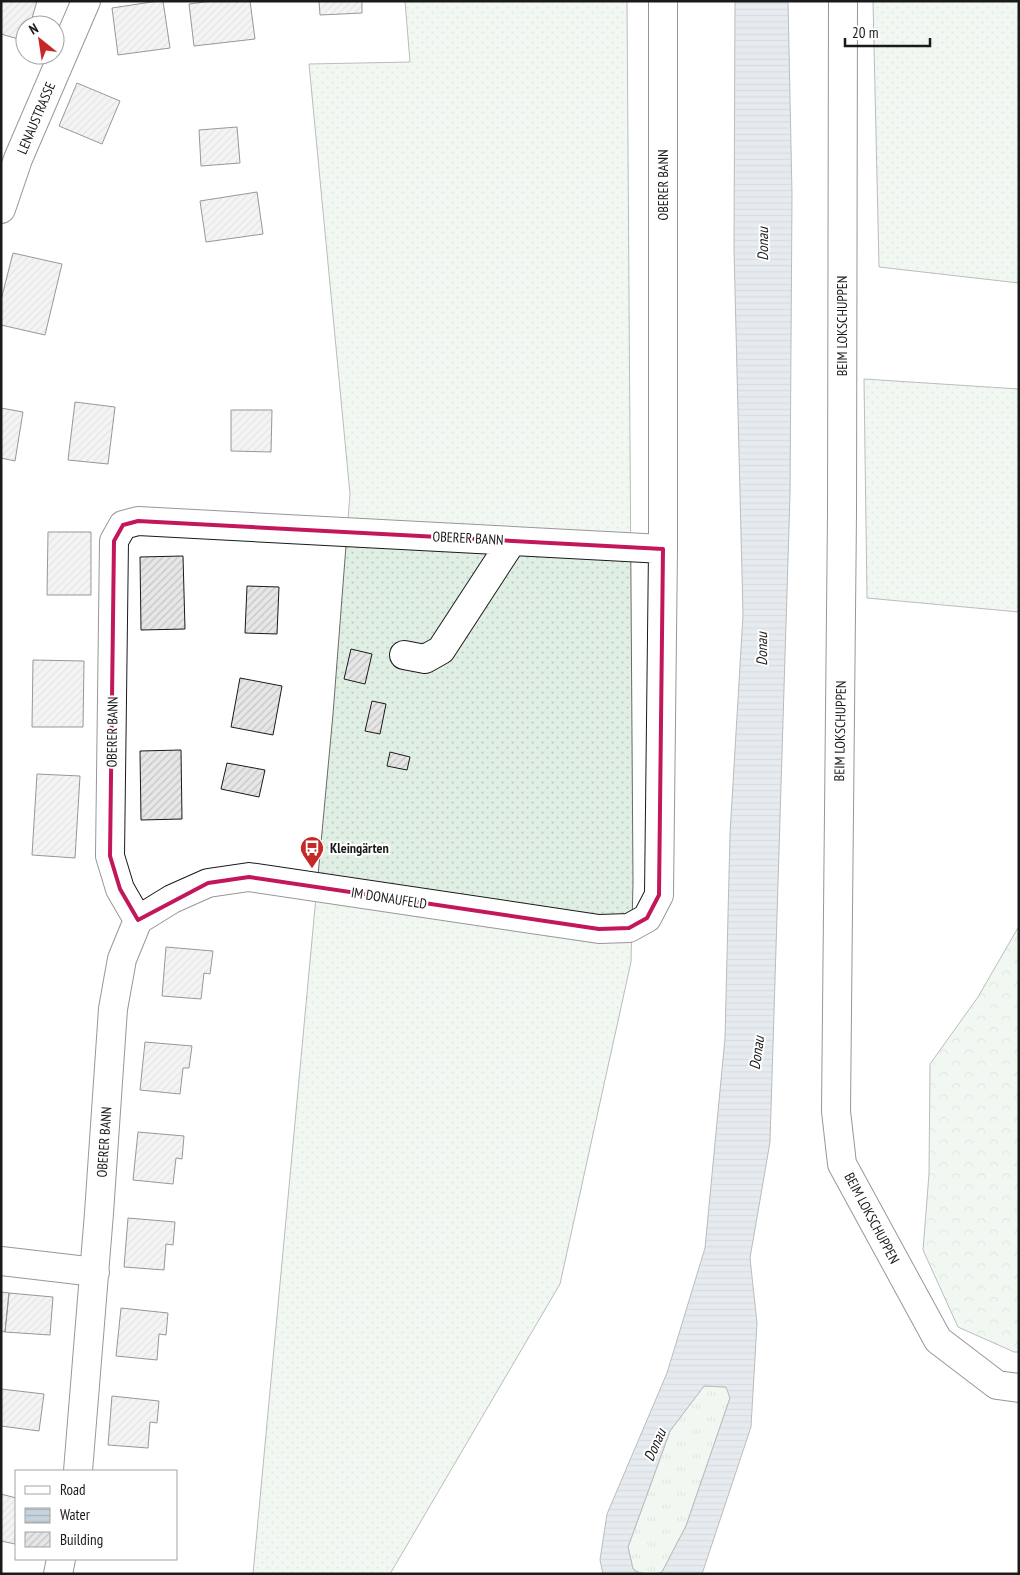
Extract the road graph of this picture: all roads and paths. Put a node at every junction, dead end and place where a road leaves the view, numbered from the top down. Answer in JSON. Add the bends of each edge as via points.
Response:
{"nodes":[{"id":1,"x":86,"y":1,"type":"edge"},
{"id":2,"x":663,"y":1,"type":"edge"},
{"id":3,"x":843,"y":1,"type":"edge"},
{"id":4,"x":1,"y":209,"type":"edge"},
{"id":5,"x":512,"y":541,"type":"junction"},
{"id":6,"x":663,"y":549,"type":"junction"},
{"id":7,"x":404,"y":655,"type":"dead end"},
{"id":8,"x":647,"y":918,"type":"joint"},
{"id":9,"x":138,"y":920,"type":"junction"},
{"id":10,"x":1,"y":1261,"type":"edge"},
{"id":11,"x":94,"y":1272,"type":"junction"},
{"id":12,"x":1019,"y":1388,"type":"edge"},
{"id":13,"x":78,"y":1470,"type":"edge"},
{"id":14,"x":61,"y":1560,"type":"edge"},
{"id":15,"x":58,"y":1574,"type":"edge"}],
"edges":[{"from":1,"to":4,"type":"street","name":"LENAUSTRASSE","via":[[18,159]]},
{"from":2,"to":6,"type":"street","name":"OBERER BANN"},
{"from":3,"to":12,"type":"street","name":"BEIM LOKSCHUPPEN","via":[[836,1111],[842,1164],[938,1340],[997,1385]]},
{"from":5,"to":6,"type":"street","name":"OBERER BANN"},
{"from":5,"to":7,"type":"street","via":[[441,650],[425,659]]},
{"from":5,"to":9,"type":"street","name":"OBERER BANN","via":[[138,522],[123,525],[114,541],[110,856],[120,889]]},
{"from":6,"to":8,"type":"street","name":"OBERER BANN","via":[[659,895]]},
{"from":8,"to":9,"type":"street","name":"IM DONAUFELD","via":[[630,928],[599,929],[249,877],[208,883],[172,899]]},
{"from":9,"to":11,"type":"street","name":"OBERER BANN","via":[[122,959],[113,1009]]},
{"from":10,"to":11,"type":"street"},
{"from":11,"to":13,"type":"street","name":"OBERER BANN"},
{"from":14,"to":15,"type":"street"}]}
